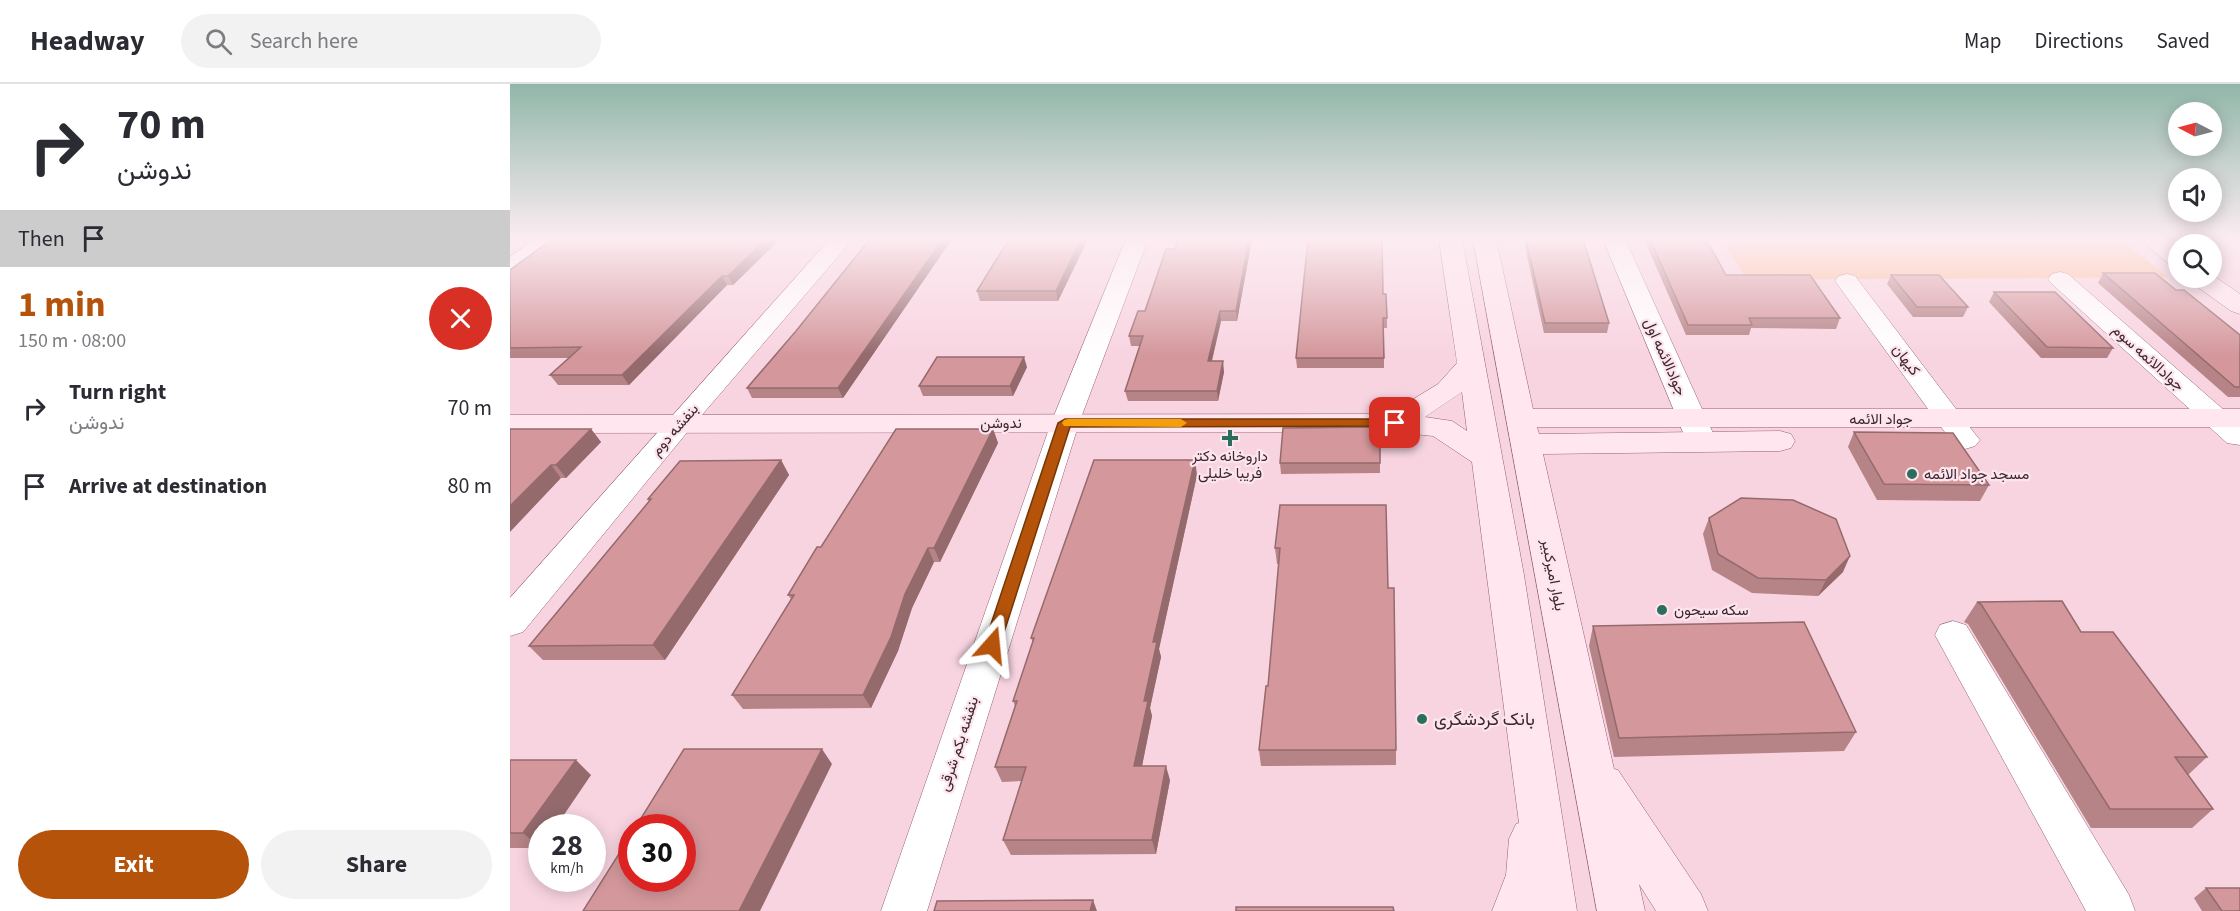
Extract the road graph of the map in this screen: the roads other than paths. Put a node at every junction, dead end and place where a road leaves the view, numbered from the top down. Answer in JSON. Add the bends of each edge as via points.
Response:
{"nodes":[{"id":1,"x":809,"y":278,"type":"edge"},
{"id":2,"x":1122,"y":278,"type":"edge"},
{"id":3,"x":1457,"y":278,"type":"edge"},
{"id":4,"x":1492,"y":278,"type":"edge"},
{"id":5,"x":1630,"y":278,"type":"edge"},
{"id":6,"x":2060,"y":279,"type":"dead end"},
{"id":7,"x":1847,"y":281,"type":"dead end"},
{"id":8,"x":2216,"y":288,"type":"edge"},
{"id":9,"x":2240,"y":306,"type":"edge"},
{"id":10,"x":1472,"y":364,"type":"junction"},
{"id":11,"x":1065,"y":423,"type":"junction"},
{"id":12,"x":1395,"y":423,"type":"junction"},
{"id":13,"x":510,"y":424,"type":"edge"},
{"id":14,"x":679,"y":424,"type":"junction"},
{"id":15,"x":2233,"y":428,"type":"edge"},
{"id":16,"x":1958,"y":429,"type":"junction"},
{"id":17,"x":1697,"y":430,"type":"junction"},
{"id":18,"x":1524,"y":431,"type":"junction"},
{"id":19,"x":1485,"y":456,"type":"junction"},
{"id":20,"x":510,"y":622,"type":"edge"},
{"id":21,"x":1953,"y":635,"type":"dead end"},
{"id":22,"x":1593,"y":770,"type":"junction"},
{"id":23,"x":1536,"y":774,"type":"junction"},
{"id":24,"x":904,"y":911,"type":"edge"},
{"id":25,"x":1516,"y":911,"type":"edge"},
{"id":26,"x":1553,"y":911,"type":"edge"},
{"id":27,"x":1621,"y":911,"type":"edge"},
{"id":28,"x":1684,"y":911,"type":"edge"},
{"id":29,"x":2112,"y":911,"type":"edge"}],
"edges":[{"from":1,"to":14,"type":"street","name":"بنفشه دوم"},
{"from":2,"to":11,"type":"street","name":"بنفشه یکم شرقی"},
{"from":3,"to":10,"type":"main road"},
{"from":4,"to":18,"type":"main road","name":"بلوار امیرکبیر"},
{"from":5,"to":17,"type":"street","name":"جوادالائمه اول"},
{"from":6,"to":15,"type":"street","name":"جوادالائمه سوم"},
{"from":7,"to":16,"type":"street","name":"کیهان"},
{"from":8,"to":9,"type":"main road"},
{"from":10,"to":12,"type":"main road","via":[[1448,390]]},
{"from":10,"to":19,"type":"main road"},
{"from":11,"to":12,"type":"main road","name":"ندوشن"},
{"from":11,"to":14,"type":"main road","name":"ندوشن"},
{"from":11,"to":24,"type":"street","name":"بنفشه یکم شرقی"},
{"from":12,"to":19,"type":"main road","name":"ندوشن","via":[[1441,428]]},
{"from":13,"to":14,"type":"main road","name":"ندوشن"},
{"from":14,"to":20,"type":"street","name":"بنفشه دوم"},
{"from":15,"to":16,"type":"main road","name":"جواد الائمه"},
{"from":16,"to":17,"type":"main road","name":"جواد الائمه"},
{"from":17,"to":18,"type":"main road","name":"جواد الائمه"},
{"from":18,"to":22,"type":"main road","name":"بلوار امیرکبیر"},
{"from":19,"to":23,"type":"main road"},
{"from":21,"to":29,"type":"street"},
{"from":22,"to":27,"type":"main road","name":"بلوار امیرکبیر"},
{"from":22,"to":28,"type":"main road"},
{"from":23,"to":25,"type":"main road","via":[[1530,875]]},
{"from":23,"to":26,"type":"main road"}]}
